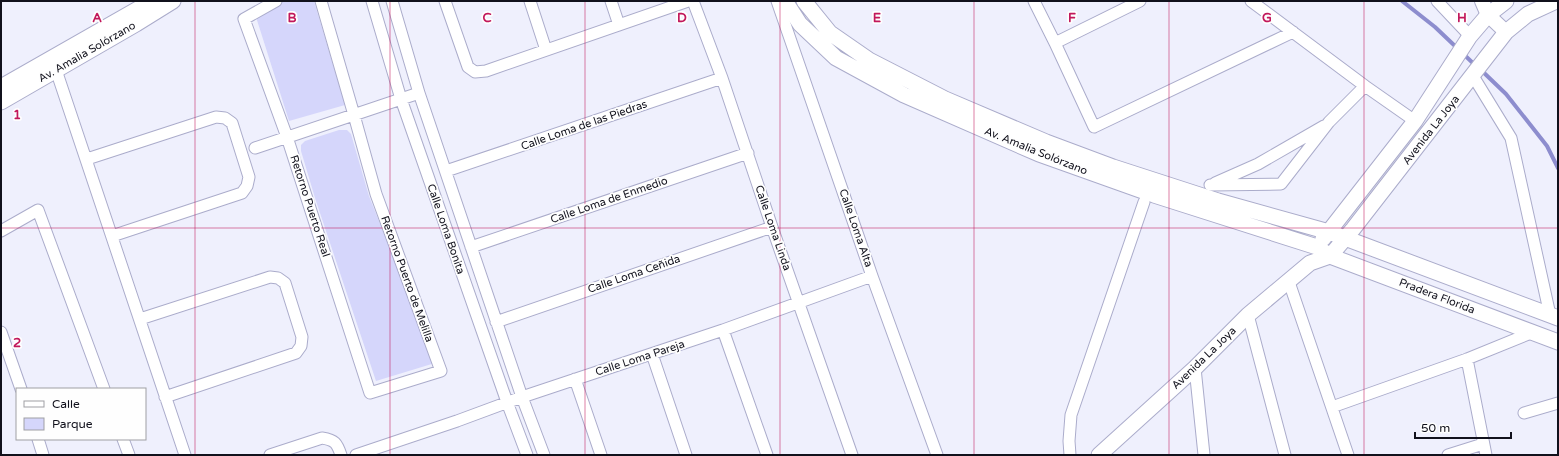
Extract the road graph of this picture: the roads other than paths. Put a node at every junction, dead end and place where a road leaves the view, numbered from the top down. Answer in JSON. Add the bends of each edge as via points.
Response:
{"nodes":[{"id":1,"x":152,"y":1,"type":"edge"},
{"id":2,"x":173,"y":1,"type":"edge"},
{"id":3,"x":276,"y":1,"type":"edge"},
{"id":4,"x":321,"y":1,"type":"edge"},
{"id":5,"x":372,"y":1,"type":"edge"},
{"id":6,"x":392,"y":1,"type":"edge"},
{"id":7,"x":445,"y":1,"type":"edge"},
{"id":8,"x":530,"y":1,"type":"edge"},
{"id":9,"x":611,"y":1,"type":"edge"},
{"id":10,"x":688,"y":1,"type":"edge"},
{"id":11,"x":693,"y":1,"type":"edge"},
{"id":12,"x":777,"y":1,"type":"edge"},
{"id":13,"x":785,"y":1,"type":"edge"},
{"id":14,"x":804,"y":1,"type":"edge"},
{"id":15,"x":1034,"y":1,"type":"edge"},
{"id":16,"x":1140,"y":1,"type":"edge"},
{"id":17,"x":1251,"y":1,"type":"edge"},
{"id":18,"x":1437,"y":1,"type":"edge"},
{"id":19,"x":1482,"y":1,"type":"edge"},
{"id":20,"x":1506,"y":1,"type":"edge"},
{"id":21,"x":1556,"y":1,"type":"edge"},
{"id":22,"x":1488,"y":15,"type":"junction"},
{"id":23,"x":619,"y":25,"type":"junction"},
{"id":24,"x":1293,"y":32,"type":"junction"},
{"id":25,"x":1506,"y":32,"type":"junction"},
{"id":26,"x":1468,"y":40,"type":"junction"},
{"id":27,"x":1056,"y":43,"type":"junction"},
{"id":28,"x":546,"y":50,"type":"junction"},
{"id":29,"x":56,"y":70,"type":"junction"},
{"id":30,"x":1474,"y":75,"type":"junction"},
{"id":31,"x":722,"y":78,"type":"junction"},
{"id":32,"x":1364,"y":86,"type":"junction"},
{"id":33,"x":1,"y":87,"type":"edge"},
{"id":34,"x":419,"y":93,"type":"junction"},
{"id":35,"x":400,"y":99,"type":"junction"},
{"id":36,"x":1,"y":102,"type":"edge"},
{"id":37,"x":354,"y":115,"type":"junction"},
{"id":38,"x":1415,"y":121,"type":"junction"},
{"id":39,"x":1329,"y":122,"type":"junction"},
{"id":40,"x":287,"y":137,"type":"junction"},
{"id":41,"x":256,"y":148,"type":"dead end"},
{"id":42,"x":748,"y":153,"type":"junction"},
{"id":43,"x":87,"y":159,"type":"junction"},
{"id":44,"x":446,"y":171,"type":"junction"},
{"id":45,"x":1144,"y":202,"type":"dead end"},
{"id":46,"x":772,"y":227,"type":"junction"},
{"id":47,"x":1,"y":231,"type":"edge"},
{"id":48,"x":1329,"y":232,"type":"junction"},
{"id":49,"x":112,"y":236,"type":"junction"},
{"id":50,"x":1346,"y":238,"type":"junction"},
{"id":51,"x":471,"y":247,"type":"junction"},
{"id":52,"x":1317,"y":247,"type":"junction"},
{"id":53,"x":1330,"y":256,"type":"junction"},
{"id":54,"x":1310,"y":263,"type":"junction"},
{"id":55,"x":872,"y":276,"type":"junction"},
{"id":56,"x":1289,"y":282,"type":"junction"},
{"id":57,"x":799,"y":304,"type":"junction"},
{"id":58,"x":1248,"y":315,"type":"junction"},
{"id":59,"x":1554,"y":316,"type":"edge"},
{"id":60,"x":140,"y":319,"type":"junction"},
{"id":61,"x":496,"y":322,"type":"junction"},
{"id":62,"x":723,"y":330,"type":"junction"},
{"id":63,"x":1,"y":332,"type":"edge"},
{"id":64,"x":1531,"y":333,"type":"junction"},
{"id":65,"x":1558,"y":342,"type":"edge"},
{"id":66,"x":652,"y":354,"type":"junction"},
{"id":67,"x":1467,"y":359,"type":"junction"},
{"id":68,"x":1195,"y":368,"type":"junction"},
{"id":69,"x":575,"y":379,"type":"junction"},
{"id":70,"x":21,"y":388,"type":"edge"},
{"id":71,"x":104,"y":388,"type":"edge"},
{"id":72,"x":370,"y":393,"type":"joint"},
{"id":73,"x":165,"y":397,"type":"junction"},
{"id":74,"x":522,"y":397,"type":"junction"},
{"id":75,"x":506,"y":402,"type":"junction"},
{"id":76,"x":1558,"y":404,"type":"edge"},
{"id":77,"x":1332,"y":408,"type":"junction"},
{"id":78,"x":1524,"y":413,"type":"dead end"},
{"id":79,"x":38,"y":440,"type":"edge"},
{"id":80,"x":123,"y":440,"type":"edge"},
{"id":81,"x":1485,"y":450,"type":"edge"},
{"id":82,"x":44,"y":455,"type":"edge"},
{"id":83,"x":129,"y":455,"type":"edge"},
{"id":84,"x":185,"y":455,"type":"edge"},
{"id":85,"x":270,"y":455,"type":"edge"},
{"id":86,"x":340,"y":455,"type":"edge"},
{"id":87,"x":356,"y":455,"type":"edge"},
{"id":88,"x":527,"y":455,"type":"edge"},
{"id":89,"x":544,"y":455,"type":"edge"},
{"id":90,"x":601,"y":455,"type":"edge"},
{"id":91,"x":686,"y":455,"type":"edge"},
{"id":92,"x":767,"y":455,"type":"edge"},
{"id":93,"x":852,"y":455,"type":"edge"},
{"id":94,"x":937,"y":455,"type":"edge"},
{"id":95,"x":1070,"y":455,"type":"edge"},
{"id":96,"x":1099,"y":455,"type":"edge"},
{"id":97,"x":1204,"y":455,"type":"edge"},
{"id":98,"x":1285,"y":455,"type":"edge"},
{"id":99,"x":1348,"y":455,"type":"edge"},
{"id":100,"x":1448,"y":455,"type":"edge"}],
"edges":[{"from":1,"to":33,"type":"main road","name":"Av. Amalia Solórzano"},
{"from":2,"to":29,"type":"main road","name":"Av. Amalia Solórzano"},
{"from":3,"to":40,"type":"street","name":"Retorno Puerto Real","via":[[244,19]]},
{"from":4,"to":37,"type":"street"},
{"from":5,"to":35,"type":"street","name":"Calle Loma Bonita"},
{"from":6,"to":34,"type":"street","name":"Calle Loma Bonita"},
{"from":7,"to":28,"type":"street","via":[[468,67],[475,72],[486,71]]},
{"from":8,"to":28,"type":"street"},
{"from":9,"to":23,"type":"street"},
{"from":10,"to":23,"type":"street"},
{"from":11,"to":31,"type":"street","name":"Calle Loma Linda"},
{"from":12,"to":55,"type":"street","name":"Calle Loma Alta"},
{"from":13,"to":52,"type":"main road","name":"Av. Amalia Solórzano","via":[[800,24],[836,58],[904,95],[1039,154],[1154,195]]},
{"from":14,"to":48,"type":"main road","name":"Av. Amalia Solórzano","via":[[830,32],[869,60],[945,99],[1113,167],[1218,201]]},
{"from":15,"to":27,"type":"street"},
{"from":16,"to":27,"type":"street"},
{"from":17,"to":24,"type":"street"},
{"from":18,"to":26,"type":"street"},
{"from":19,"to":22,"type":"street"},
{"from":20,"to":22,"type":"main road","name":"Avenida La Joya"},
{"from":21,"to":25,"type":"main road","name":"Avenida La Joya","via":[[1528,14]]},
{"from":22,"to":25,"type":"street"},
{"from":22,"to":26,"type":"main road","name":"Avenida La Joya"},
{"from":23,"to":28,"type":"street"},
{"from":24,"to":27,"type":"street","via":[[1094,127]]},
{"from":24,"to":32,"type":"street"},
{"from":25,"to":30,"type":"main road","name":"Avenida La Joya"},
{"from":26,"to":38,"type":"main road","name":"Avenida La Joya"},
{"from":29,"to":36,"type":"main road","name":"Av. Amalia Solórzano"},
{"from":29,"to":43,"type":"street"},
{"from":30,"to":50,"type":"main road","name":"Avenida La Joya"},
{"from":30,"to":59,"type":"street","via":[[1511,138]]},
{"from":31,"to":42,"type":"street","name":"Calle Loma Linda"},
{"from":31,"to":44,"type":"street","name":"Calle Loma de las Piedras"},
{"from":32,"to":38,"type":"street"},
{"from":32,"to":39,"type":"street"},
{"from":34,"to":35,"type":"street"},
{"from":34,"to":44,"type":"street","name":"Calle Loma Bonita"},
{"from":35,"to":37,"type":"street"},
{"from":35,"to":75,"type":"street","name":"Calle Loma Bonita"},
{"from":37,"to":40,"type":"street"},
{"from":37,"to":72,"type":"street","name":"Retorno Puerto de Melilla","via":[[376,194],[441,371]]},
{"from":38,"to":48,"type":"main road","name":"Avenida La Joya"},
{"from":39,"to":39,"type":"street","via":[[1258,164],[1210,185],[1281,184]]},
{"from":40,"to":41,"type":"street"},
{"from":40,"to":72,"type":"street","name":"Retorno Puerto Real"},
{"from":42,"to":46,"type":"street","name":"Calle Loma Linda"},
{"from":42,"to":51,"type":"street","name":"Calle Loma de Enmedio"},
{"from":43,"to":49,"type":"street"},
{"from":43,"to":49,"type":"street","via":[[216,116],[232,123],[249,177],[242,193]]},
{"from":44,"to":51,"type":"street","name":"Calle Loma Bonita"},
{"from":45,"to":95,"type":"street","via":[[1071,415]]},
{"from":46,"to":57,"type":"street","name":"Calle Loma Linda"},
{"from":46,"to":61,"type":"street","name":"Calle Loma Ceñida"},
{"from":47,"to":71,"type":"street","via":[[38,210]]},
{"from":48,"to":50,"type":"main road","name":"Pradera Florida"},
{"from":48,"to":52,"type":"main road","name":"Avenida La Joya"},
{"from":49,"to":60,"type":"street"},
{"from":50,"to":53,"type":"main road","name":"Avenida La Joya"},
{"from":50,"to":59,"type":"main road","name":"Pradera Florida"},
{"from":51,"to":61,"type":"street","name":"Calle Loma Bonita"},
{"from":52,"to":53,"type":"main road","name":"Pradera Florida"},
{"from":52,"to":54,"type":"main road","name":"Avenida La Joya"},
{"from":53,"to":54,"type":"main road","name":"Avenida La Joya"},
{"from":53,"to":64,"type":"main road","name":"Pradera Florida"},
{"from":54,"to":56,"type":"main road","name":"Avenida La Joya"},
{"from":55,"to":57,"type":"street","name":"Calle Loma Pareja"},
{"from":55,"to":94,"type":"street","name":"Calle Loma Alta"},
{"from":56,"to":58,"type":"main road","name":"Avenida La Joya"},
{"from":56,"to":77,"type":"street"},
{"from":57,"to":62,"type":"street","name":"Calle Loma Pareja"},
{"from":57,"to":93,"type":"street","name":"Calle Loma Linda"},
{"from":58,"to":68,"type":"main road","name":"Avenida La Joya"},
{"from":58,"to":98,"type":"street"},
{"from":60,"to":73,"type":"street"},
{"from":60,"to":73,"type":"street","via":[[270,277],[278,278],[285,283],[302,337],[301,346],[296,353]]},
{"from":61,"to":74,"type":"street","name":"Calle Loma Bonita"},
{"from":62,"to":66,"type":"street","name":"Calle Loma Pareja"},
{"from":62,"to":92,"type":"street"},
{"from":63,"to":70,"type":"street"},
{"from":64,"to":65,"type":"main road","name":"Pradera Florida"},
{"from":64,"to":67,"type":"street"},
{"from":66,"to":69,"type":"street","name":"Calle Loma Pareja"},
{"from":66,"to":91,"type":"street"},
{"from":67,"to":77,"type":"street"},
{"from":67,"to":81,"type":"street"},
{"from":68,"to":96,"type":"main road","name":"Avenida La Joya"},
{"from":68,"to":97,"type":"street"},
{"from":69,"to":74,"type":"street","name":"Calle Loma Pareja"},
{"from":69,"to":90,"type":"street"},
{"from":73,"to":84,"type":"street"},
{"from":74,"to":75,"type":"street","name":"Calle Loma Pareja"},
{"from":74,"to":89,"type":"street","name":"Calle Loma Bonita"},
{"from":75,"to":87,"type":"street","name":"Calle Loma Pareja"},
{"from":75,"to":88,"type":"street","name":"Calle Loma Bonita"},
{"from":76,"to":78,"type":"street"},
{"from":77,"to":99,"type":"street"},
{"from":79,"to":82,"type":"street"},
{"from":80,"to":83,"type":"street"},
{"from":81,"to":100,"type":"street"},
{"from":85,"to":86,"type":"street","via":[[322,438],[330,439],[337,445]]}]}
